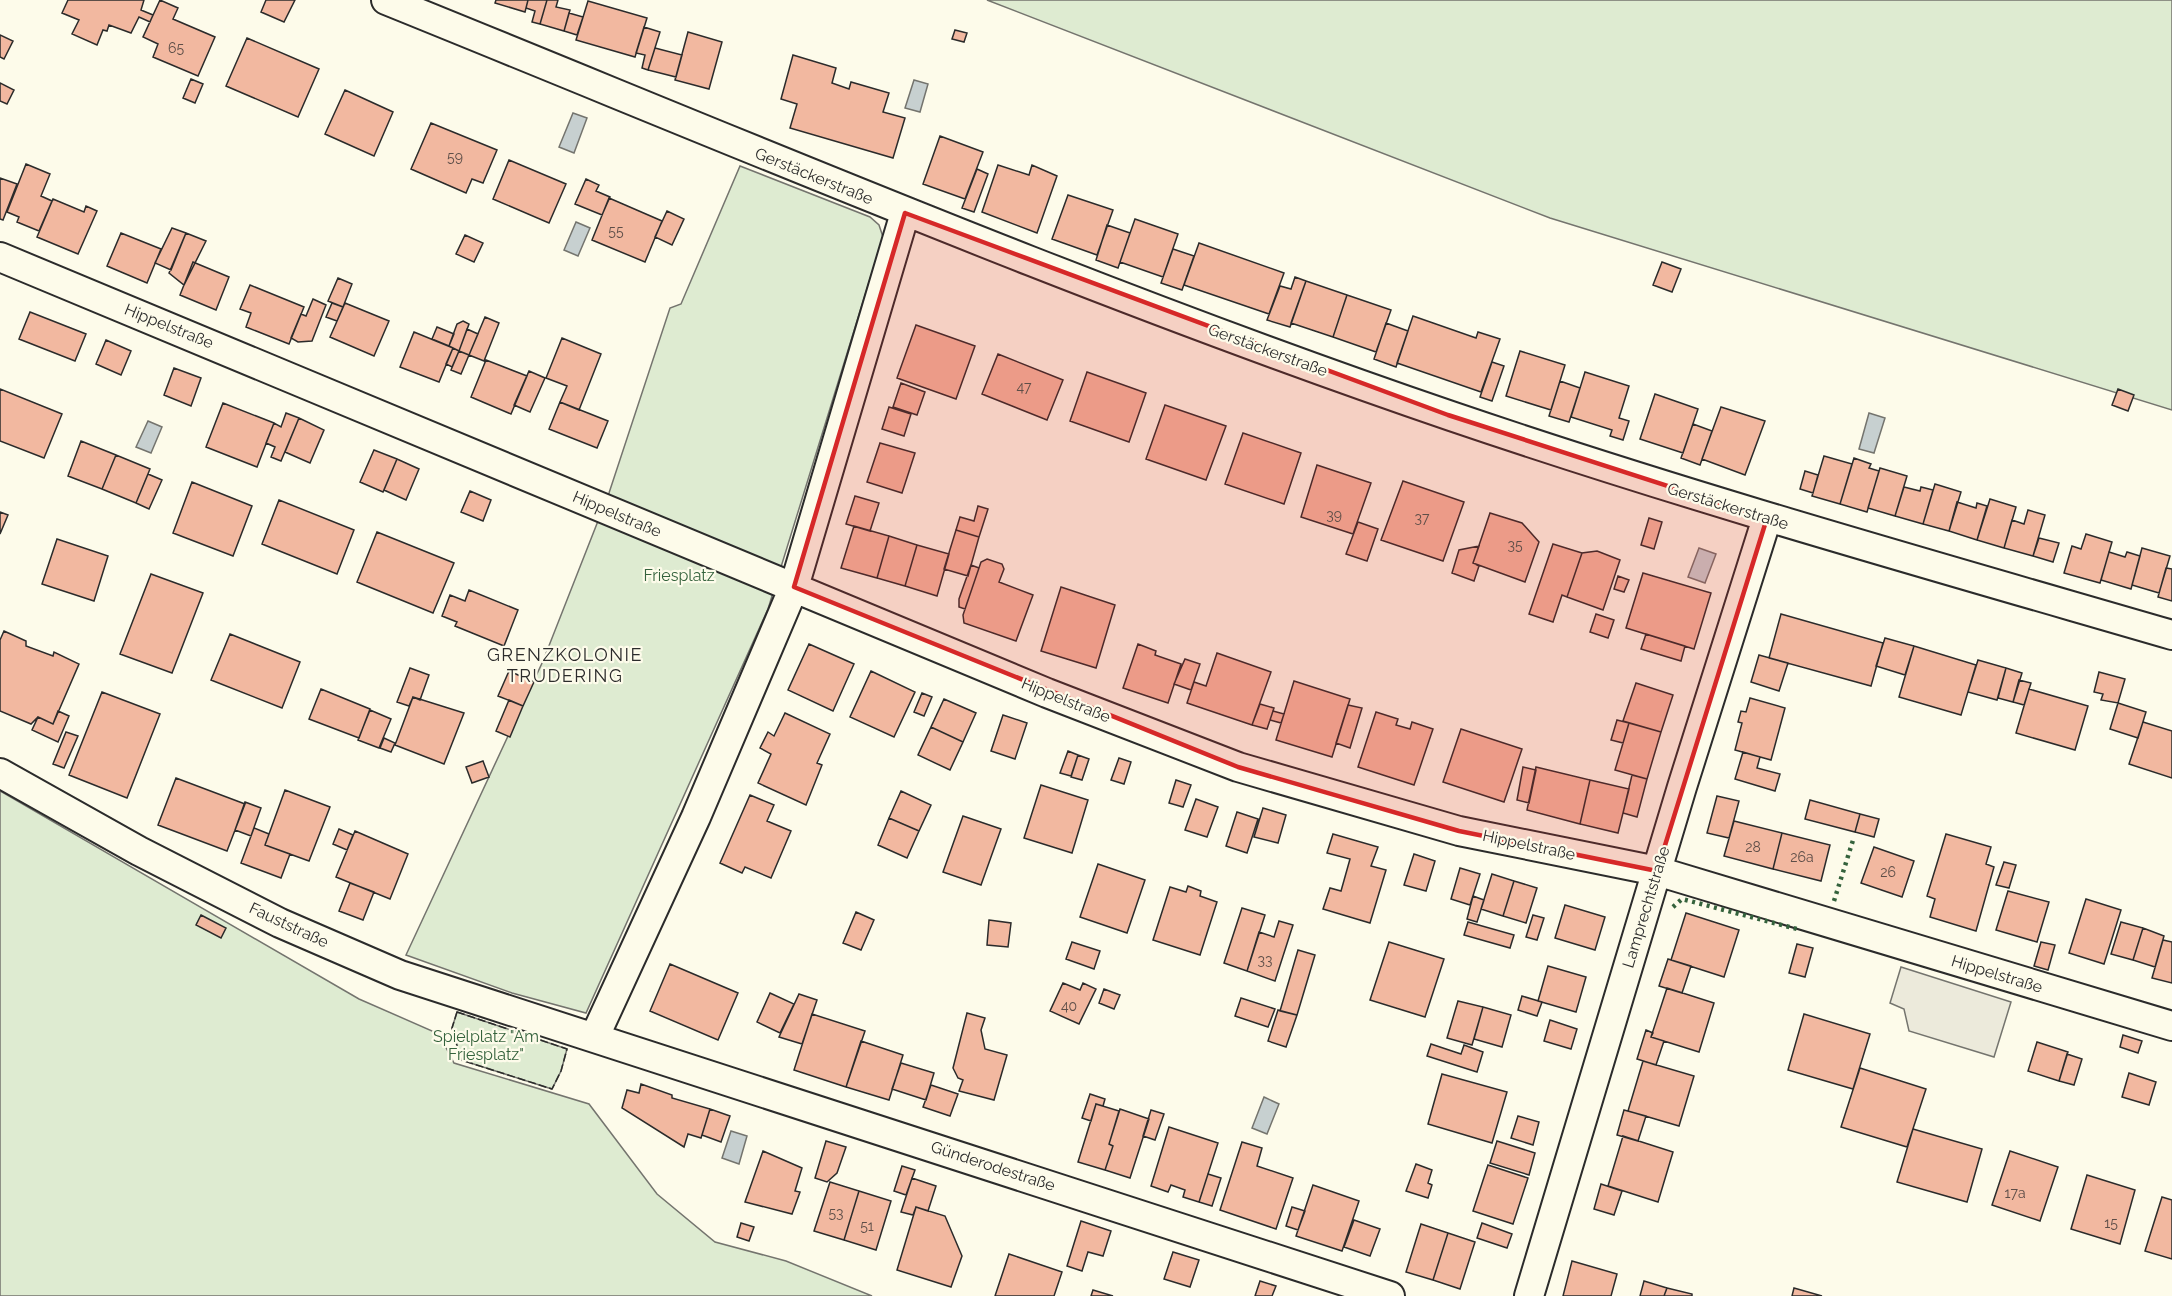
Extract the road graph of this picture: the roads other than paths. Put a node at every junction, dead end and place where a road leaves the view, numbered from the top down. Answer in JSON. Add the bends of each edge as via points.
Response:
{"nodes":[{"id":1,"x":386,"y":0,"type":"edge"},
{"id":2,"x":905,"y":213,"type":"junction"},
{"id":3,"x":0,"y":257,"type":"edge"},
{"id":4,"x":1767,"y":518,"type":"junction"},
{"id":5,"x":794,"y":587,"type":"junction"},
{"id":6,"x":2172,"y":635,"type":"edge"},
{"id":7,"x":0,"y":773,"type":"edge"},
{"id":8,"x":1657,"y":871,"type":"junction"},
{"id":9,"x":2172,"y":1026,"type":"edge"},
{"id":10,"x":595,"y":1036,"type":"junction"},
{"id":11,"x":1390,"y":1296,"type":"edge"},
{"id":12,"x":1528,"y":1296,"type":"edge"}],
"edges":[{"from":1,"to":2,"type":"street","name":"Gerstäckerstraße"},
{"from":2,"to":4,"type":"street","name":"Gerstäckerstraße","via":[[1448,415]]},
{"from":2,"to":5,"type":"street"},
{"from":3,"to":5,"type":"street","name":"Hippelstraße"},
{"from":4,"to":6,"type":"street","name":"Gerstäckerstraße"},
{"from":4,"to":8,"type":"street","name":"Lamprechtstraße"},
{"from":5,"to":8,"type":"street","name":"Hippelstraße","via":[[1047,693],[1238,767],[1459,831]]},
{"from":5,"to":10,"type":"street","via":[[696,817]]},
{"from":7,"to":10,"type":"street","name":"Fauststraße","via":[[139,851],[280,923],[400,975]]},
{"from":8,"to":9,"type":"street","name":"Hippelstraße"},
{"from":8,"to":12,"type":"street","name":"Lamprechtstraße"},
{"from":10,"to":11,"type":"street","name":"Günderodestraße"}]}
